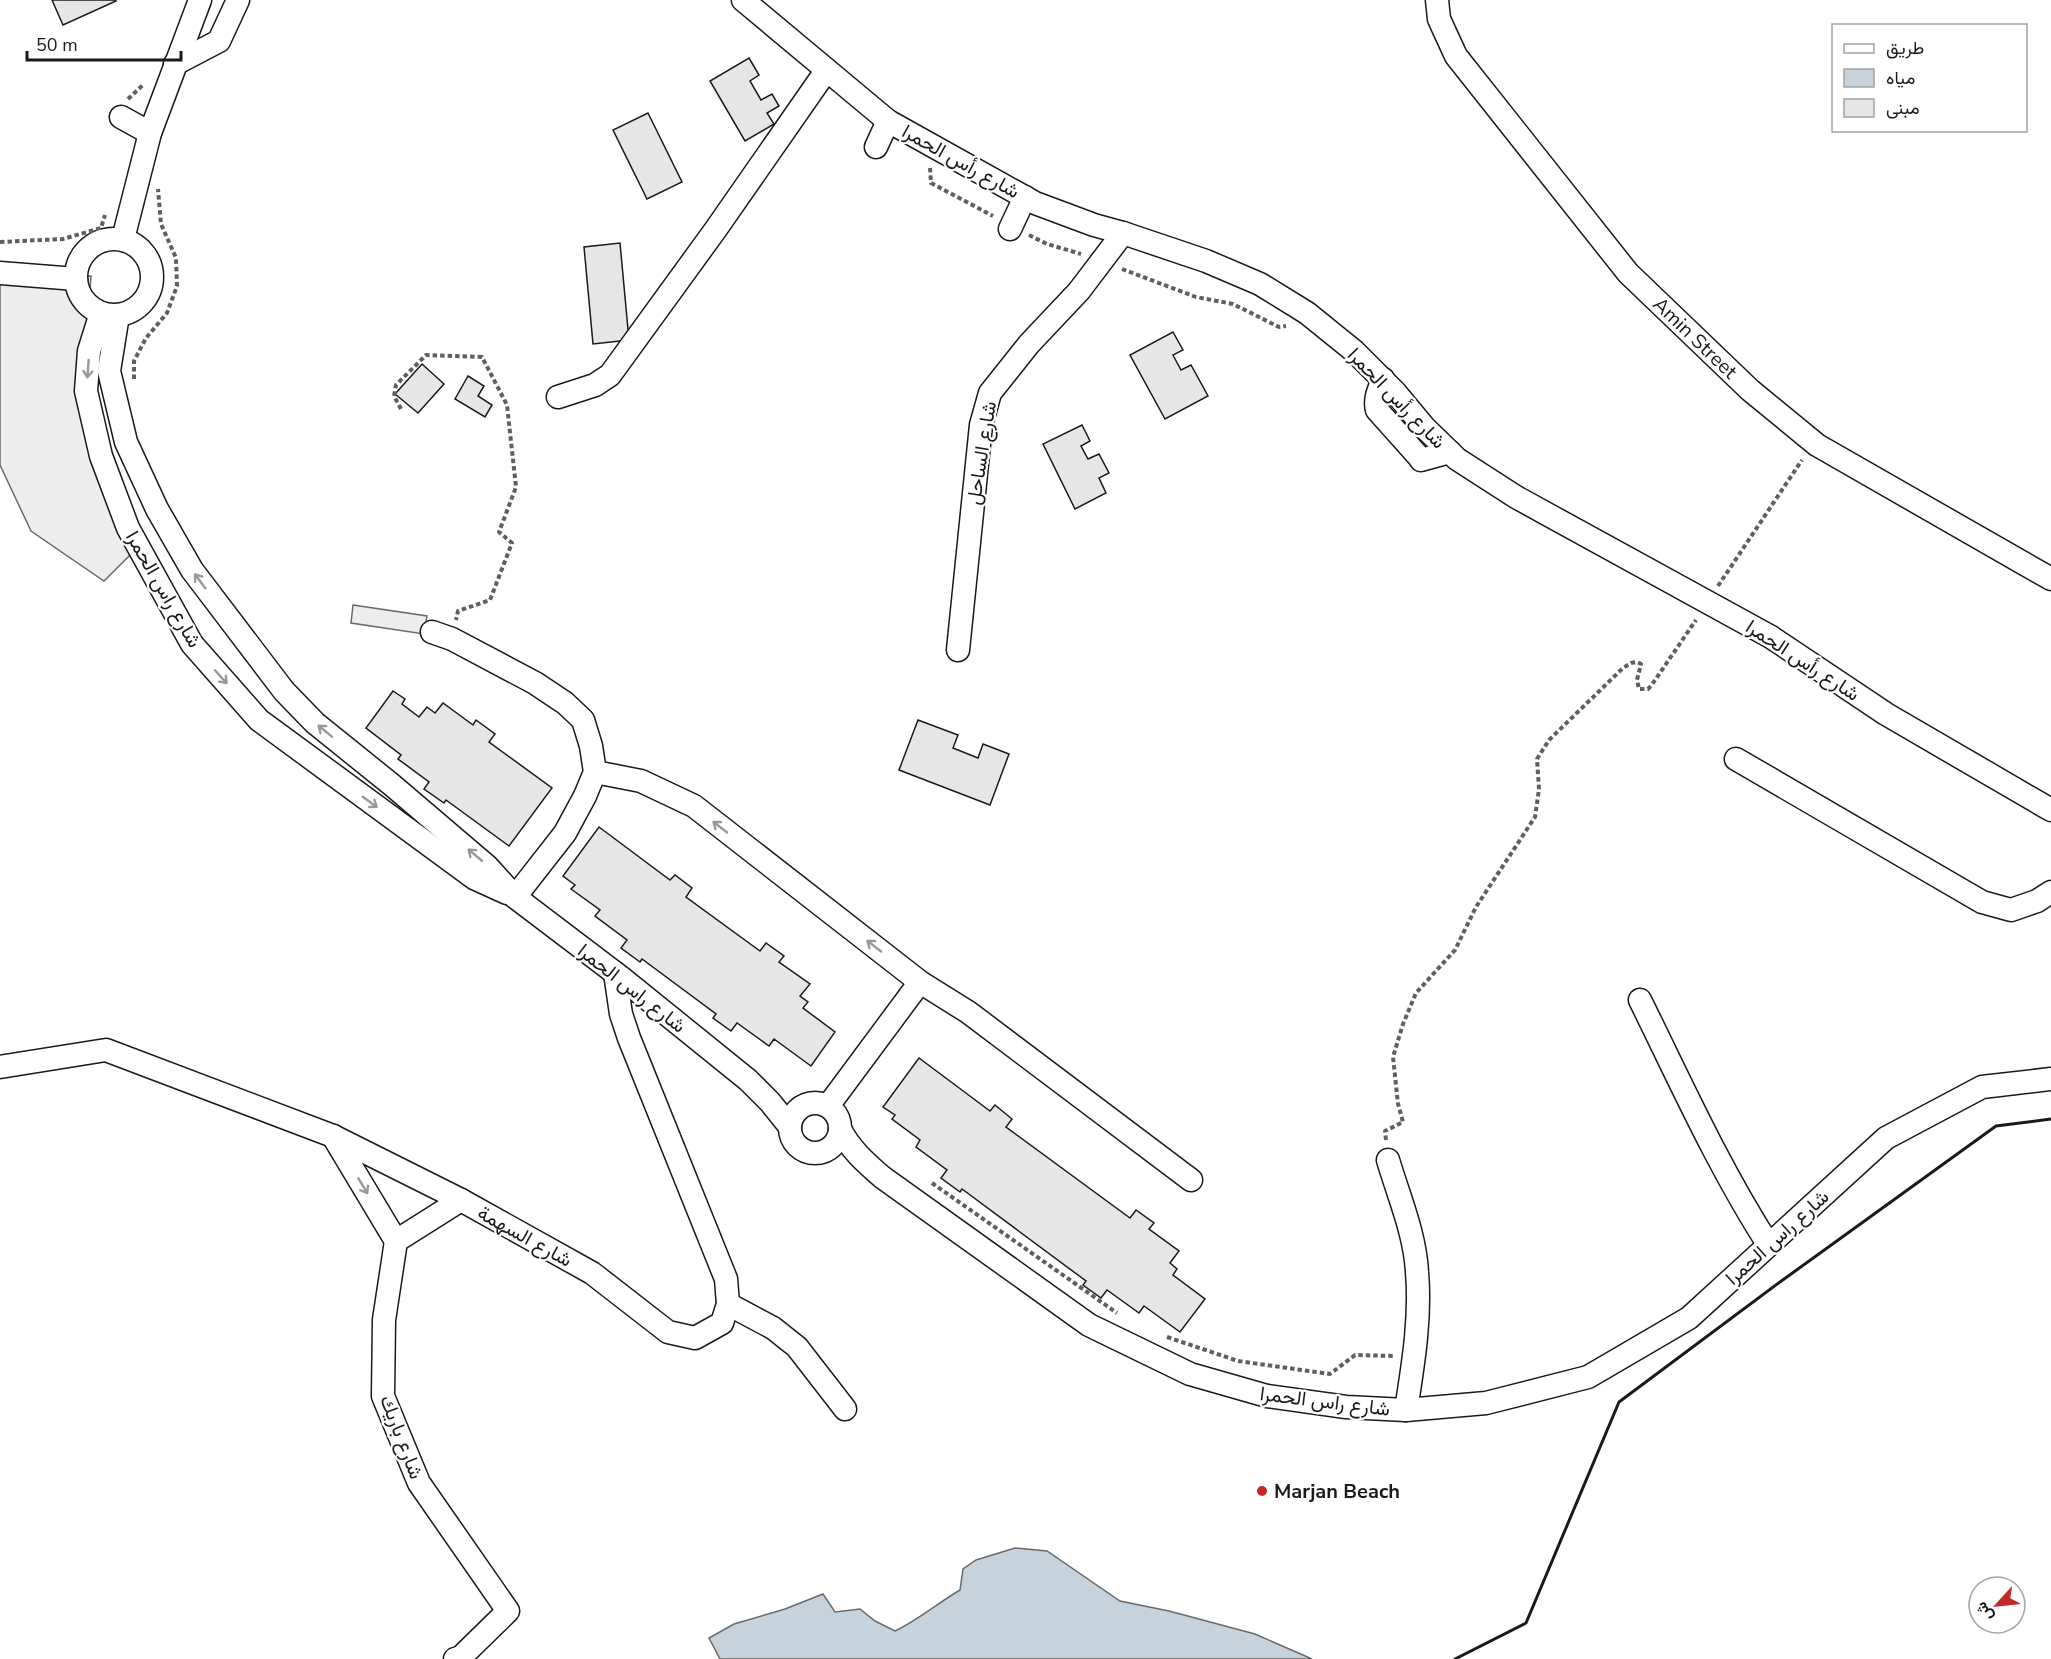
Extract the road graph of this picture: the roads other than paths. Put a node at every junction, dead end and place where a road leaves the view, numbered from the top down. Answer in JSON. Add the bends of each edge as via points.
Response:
{"nodes":[{"id":1,"x":200,"y":0,"type":"edge"},
{"id":2,"x":238,"y":0,"type":"edge"},
{"id":3,"x":743,"y":0,"type":"edge"},
{"id":4,"x":1437,"y":0,"type":"edge"},
{"id":5,"x":175,"y":64,"type":"junction"},
{"id":6,"x":826,"y":71,"type":"junction"},
{"id":7,"x":121,"y":117,"type":"road end"},
{"id":8,"x":888,"y":121,"type":"junction"},
{"id":9,"x":150,"y":133,"type":"junction"},
{"id":10,"x":876,"y":147,"type":"dead end"},
{"id":11,"x":1024,"y":196,"type":"junction"},
{"id":12,"x":1011,"y":227,"type":"road end"},
{"id":13,"x":1123,"y":233,"type":"junction"},
{"id":14,"x":123,"y":239,"type":"junction"},
{"id":15,"x":0,"y":273,"type":"edge"},
{"id":16,"x":76,"y":279,"type":"junction"},
{"id":17,"x":109,"y":314,"type":"junction"},
{"id":18,"x":558,"y":397,"type":"dead end"},
{"id":19,"x":2051,"y":579,"type":"edge"},
{"id":20,"x":443,"y":630,"type":"road end"},
{"id":21,"x":958,"y":650,"type":"dead end"},
{"id":22,"x":1736,"y":759,"type":"dead end"},
{"id":23,"x":595,"y":772,"type":"junction"},
{"id":24,"x":2051,"y":810,"type":"edge"},
{"id":25,"x":2051,"y":892,"type":"edge"},
{"id":26,"x":515,"y":897,"type":"junction"},
{"id":27,"x":619,"y":976,"type":"junction"},
{"id":28,"x":920,"y":982,"type":"junction"},
{"id":29,"x":1640,"y":1000,"type":"dead end"},
{"id":30,"x":0,"y":1067,"type":"edge"},
{"id":31,"x":2051,"y":1079,"type":"edge"},
{"id":32,"x":748,"y":1080,"type":"junction"},
{"id":33,"x":803,"y":1105,"type":"junction"},
{"id":34,"x":828,"y":1106,"type":"junction"},
{"id":35,"x":790,"y":1127,"type":"junction"},
{"id":36,"x":840,"y":1129,"type":"junction"},
{"id":37,"x":333,"y":1136,"type":"junction"},
{"id":38,"x":818,"y":1153,"type":"junction"},
{"id":39,"x":1388,"y":1160,"type":"road end"},
{"id":40,"x":882,"y":1177,"type":"junction"},
{"id":41,"x":1191,"y":1180,"type":"dead end"},
{"id":42,"x":461,"y":1200,"type":"junction"},
{"id":43,"x":396,"y":1241,"type":"junction"},
{"id":44,"x":1768,"y":1244,"type":"junction"},
{"id":45,"x":728,"y":1304,"type":"junction"},
{"id":46,"x":844,"y":1409,"type":"dead end"},
{"id":47,"x":1407,"y":1410,"type":"junction"},
{"id":48,"x":455,"y":1659,"type":"edge"}],
"edges":[{"from":1,"to":5,"type":"street"},
{"from":2,"to":5,"type":"street","via":[[219,42]]},
{"from":3,"to":6,"type":"street","name":"شارع رأس الحمرا"},
{"from":4,"to":19,"type":"street","name":"Amin Street","via":[[1439,19],[1456,56],[1620,263],[1750,390],[1817,444]]},
{"from":5,"to":9,"type":"street"},
{"from":6,"to":8,"type":"street","name":"شارع رأس الحمرا"},
{"from":6,"to":18,"type":"street","via":[[610,375],[595,385]]},
{"from":7,"to":9,"type":"street"},
{"from":8,"to":10,"type":"street"},
{"from":8,"to":11,"type":"street","name":"شارع رأس الحمرا"},
{"from":9,"to":14,"type":"street"},
{"from":11,"to":12,"type":"street"},
{"from":11,"to":13,"type":"street","name":"شارع رأس الحمرا"},
{"from":13,"to":21,"type":"street","name":"شارع الساحل","via":[[1079,291],[990,393],[984,408]]},
{"from":13,"to":24,"type":"street","name":"شارع رأس الحمرا","via":[[1260,284],[1307,313],[1383,379],[1457,459],[1516,497],[1771,637],[1886,714]]},
{"from":14,"to":16,"type":"street","via":[[105,239],[89,247],[78,261]]},
{"from":14,"to":17,"type":"street","via":[[147,257],[151,287],[144,301],[133,310]]},
{"from":15,"to":16,"type":"street"},
{"from":16,"to":17,"type":"street","via":[[83,300]]},
{"from":26,"to":17,"type":"street","name":"شارع راس الحمرا","one_way":true,"via":[[487,866],[315,723],[284,691],[192,570],[157,509],[126,442],[109,371]]},
{"from":17,"to":26,"type":"street","name":"شارع راس الحمرا","one_way":true,"via":[[89,351],[86,391],[101,456],[128,528],[192,644],[259,720],[474,878]]},
{"from":20,"to":23,"type":"street","via":[[452,639],[565,703],[583,720]]},
{"from":22,"to":25,"type":"street","via":[[1982,902],[2011,910]]},
{"from":23,"to":26,"type":"street","via":[[565,832]]},
{"from":28,"to":23,"type":"street","one_way":true,"via":[[693,806],[641,782]]},
{"from":26,"to":27,"type":"street","name":"شارع راس الحمرا"},
{"from":27,"to":32,"type":"street","name":"شارع راس الحمرا"},
{"from":27,"to":45,"type":"street","via":[[621,1009],[629,1038],[726,1279]]},
{"from":28,"to":34,"type":"street"},
{"from":28,"to":41,"type":"street","via":[[977,1019]]},
{"from":29,"to":44,"type":"street","via":[[1715,1155]]},
{"from":30,"to":37,"type":"street","name":"شارع السهمة","via":[[106,1050]]},
{"from":31,"to":44,"type":"street","name":"شارع راس الحمرا","via":[[1982,1087],[1886,1138]]},
{"from":32,"to":33,"type":"street","name":"شارع راس الحمرا","via":[[783,1100]]},
{"from":32,"to":35,"type":"street","name":"شارع راس الحمرا"},
{"from":33,"to":34,"type":"street"},
{"from":33,"to":35,"type":"street"},
{"from":34,"to":36,"type":"street","via":[[839,1120]]},
{"from":35,"to":38,"type":"street","via":[[795,1143]]},
{"from":36,"to":38,"type":"street","via":[[833,1145]]},
{"from":36,"to":40,"type":"street","name":"شارع راس الحمرا","via":[[847,1143]]},
{"from":37,"to":42,"type":"street","name":"شارع السهمة"},
{"from":37,"to":43,"type":"street","one_way":true},
{"from":38,"to":40,"type":"street","name":"شارع راس الحمرا"},
{"from":39,"to":47,"type":"street","via":[[1412,1238],[1418,1272]]},
{"from":40,"to":47,"type":"street","name":"شارع راس الحمرا","via":[[1089,1325],[1190,1374],[1267,1396],[1346,1407]]},
{"from":42,"to":43,"type":"street"},
{"from":42,"to":45,"type":"street","name":"شارع السهمة","via":[[592,1274],[668,1332],[695,1338],[722,1323]]},
{"from":43,"to":48,"type":"street","name":"شارع باريك","via":[[384,1320],[383,1396],[418,1483],[508,1611]]},
{"from":44,"to":47,"type":"street","name":"شارع راس الحمرا","via":[[1689,1318],[1588,1377],[1486,1403]]},
{"from":45,"to":46,"type":"street","via":[[773,1328],[797,1347]]}]}
